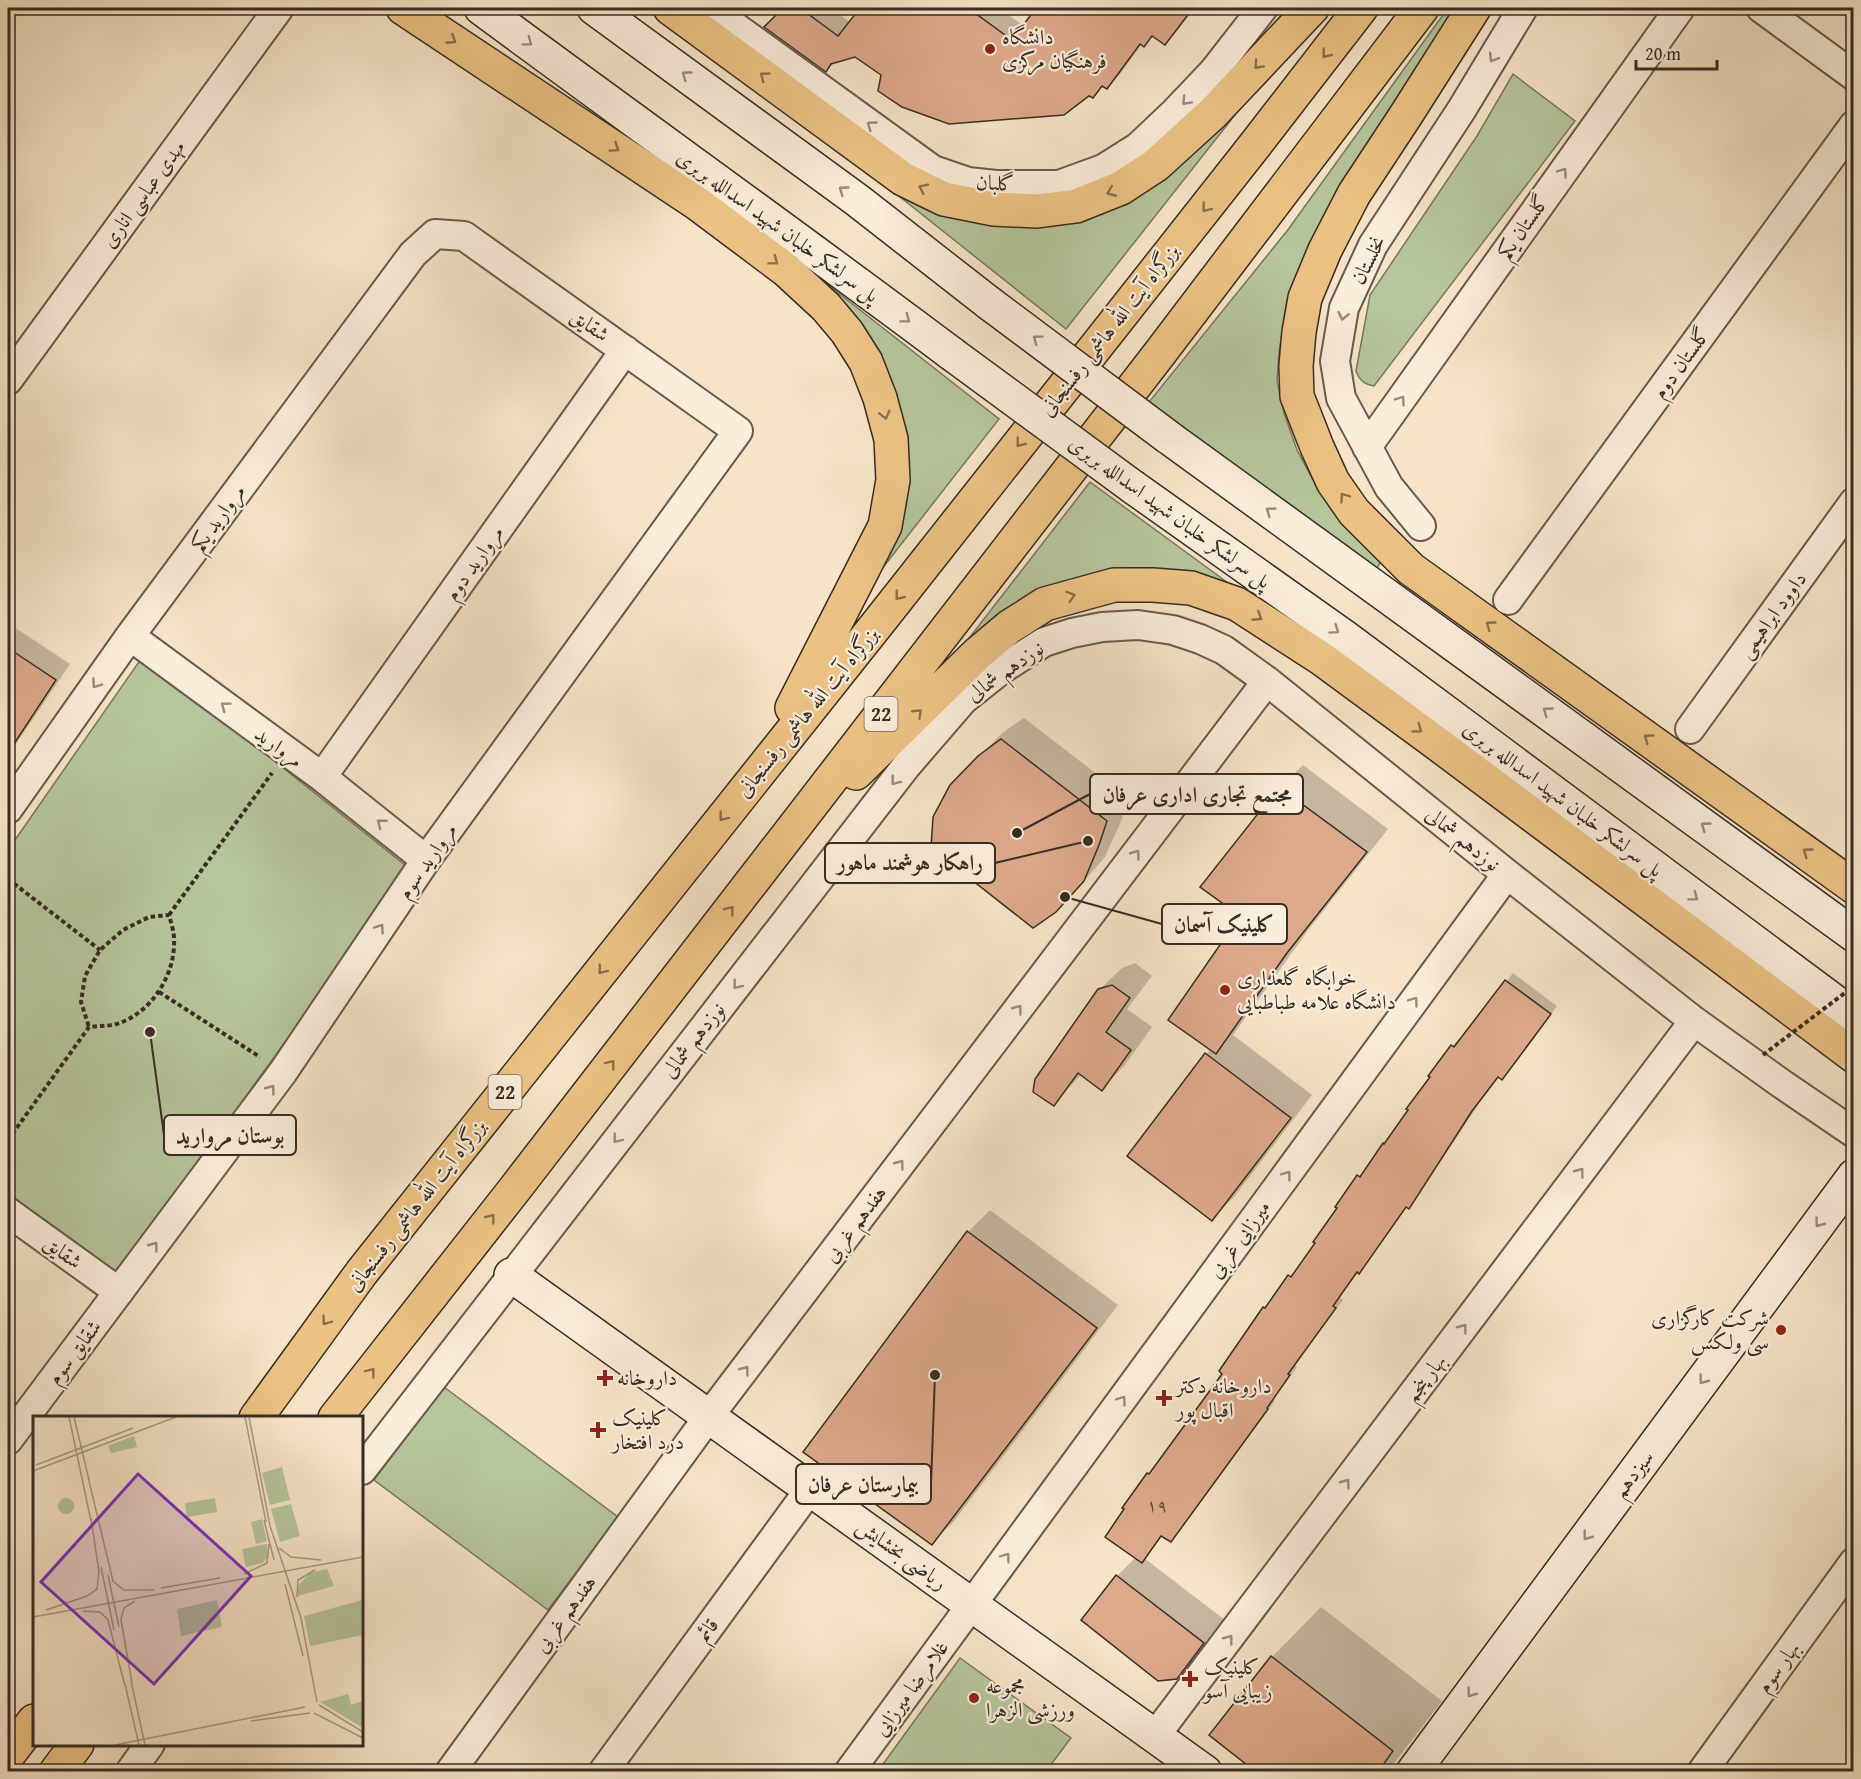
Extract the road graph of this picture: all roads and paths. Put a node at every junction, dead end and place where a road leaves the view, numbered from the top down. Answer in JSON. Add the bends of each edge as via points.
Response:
{"nodes":[{"id":1,"x":279,"y":8,"type":"edge"},
{"id":2,"x":404,"y":8,"type":"edge"},
{"id":3,"x":481,"y":8,"type":"edge"},
{"id":4,"x":594,"y":8,"type":"edge"},
{"id":5,"x":670,"y":8,"type":"edge"},
{"id":6,"x":709,"y":8,"type":"edge"},
{"id":7,"x":1263,"y":8,"type":"edge"},
{"id":8,"x":1312,"y":8,"type":"edge"},
{"id":9,"x":1361,"y":8,"type":"edge"},
{"id":10,"x":1422,"y":8,"type":"edge"},
{"id":11,"x":1474,"y":8,"type":"edge"},
{"id":12,"x":1523,"y":8,"type":"edge"},
{"id":13,"x":1680,"y":8,"type":"edge"},
{"id":14,"x":1761,"y":8,"type":"edge"},
{"id":15,"x":1854,"y":76,"type":"edge"},
{"id":16,"x":1854,"y":125,"type":"edge"},
{"id":17,"x":435,"y":234,"type":"joint"},
{"id":18,"x":625,"y":350,"type":"junction"},
{"id":19,"x":8,"y":380,"type":"edge"},
{"id":20,"x":738,"y":431,"type":"joint"},
{"id":21,"x":1367,"y":447,"type":"junction"},
{"id":22,"x":1854,"y":502,"type":"edge"},
{"id":23,"x":1421,"y":526,"type":"dead end"},
{"id":24,"x":1509,"y":600,"type":"dead end"},
{"id":25,"x":130,"y":636,"type":"junction"},
{"id":26,"x":1267,"y":681,"type":"junction"},
{"id":27,"x":1690,"y":729,"type":"dead end"},
{"id":28,"x":287,"y":753,"type":"junction"},
{"id":29,"x":760,"y":771,"type":"junction"},
{"id":30,"x":322,"y":777,"type":"junction"},
{"id":31,"x":8,"y":809,"type":"edge"},
{"id":32,"x":771,"y":856,"type":"junction"},
{"id":33,"x":426,"y":860,"type":"junction"},
{"id":34,"x":1507,"y":874,"type":"junction"},
{"id":35,"x":8,"y":879,"type":"edge"},
{"id":36,"x":1854,"y":887,"type":"edge"},
{"id":37,"x":169,"y":915,"type":"junction"},
{"id":38,"x":1854,"y":935,"type":"edge"},
{"id":39,"x":100,"y":950,"type":"junction"},
{"id":40,"x":159,"y":992,"type":"junction"},
{"id":41,"x":1845,"y":1000,"type":"edge"},
{"id":42,"x":1694,"y":1021,"type":"junction"},
{"id":43,"x":89,"y":1027,"type":"junction"},
{"id":44,"x":1763,"y":1055,"type":"dead end"},
{"id":45,"x":1854,"y":1056,"type":"edge"},
{"id":46,"x":283,"y":1072,"type":"junction"},
{"id":47,"x":1854,"y":1133,"type":"edge"},
{"id":48,"x":8,"y":1140,"type":"edge"},
{"id":49,"x":1854,"y":1176,"type":"edge"},
{"id":50,"x":8,"y":1212,"type":"edge"},
{"id":51,"x":511,"y":1275,"type":"junction"},
{"id":52,"x":119,"y":1292,"type":"junction"},
{"id":53,"x":257,"y":1416,"type":"edge"},
{"id":54,"x":337,"y":1416,"type":"edge"},
{"id":55,"x":709,"y":1416,"type":"junction"},
{"id":56,"x":8,"y":1440,"type":"edge"},
{"id":57,"x":363,"y":1469,"type":"edge"},
{"id":58,"x":810,"y":1489,"type":"junction"},
{"id":59,"x":1854,"y":1562,"type":"edge"},
{"id":60,"x":972,"y":1604,"type":"junction"},
{"id":61,"x":33,"y":1722,"type":"edge"},
{"id":62,"x":1155,"y":1736,"type":"junction"},
{"id":63,"x":76,"y":1746,"type":"edge"},
{"id":64,"x":77,"y":1746,"type":"edge"},
{"id":65,"x":149,"y":1746,"type":"edge"},
{"id":66,"x":8,"y":1755,"type":"edge"},
{"id":67,"x":56,"y":1772,"type":"edge"},
{"id":68,"x":69,"y":1772,"type":"edge"},
{"id":69,"x":130,"y":1772,"type":"edge"},
{"id":70,"x":450,"y":1772,"type":"edge"},
{"id":71,"x":603,"y":1772,"type":"edge"},
{"id":72,"x":849,"y":1772,"type":"edge"},
{"id":73,"x":1205,"y":1772,"type":"edge"},
{"id":74,"x":1413,"y":1772,"type":"edge"},
{"id":75,"x":1702,"y":1772,"type":"edge"}],
"edges":[{"from":1,"to":19,"type":"street","name":"مهدی عباسی اناری"},
{"from":2,"to":29,"type":"highway","one_way":true,"via":[[679,191],[786,270],[826,306],[866,362],[891,439],[893,480],[885,526]]},
{"from":3,"to":41,"type":"main road","name":"پل سرلشکر خلبان شهید اسدالله بربری","one_way":true,"bridge":true,"via":[[1133,487]]},
{"from":38,"to":4,"type":"main road","one_way":true,"bridge":true,"via":[[1168,437]]},
{"from":8,"to":5,"type":"highway","one_way":true,"via":[[1213,113],[1156,165],[1120,188],[1076,206],[1037,212],[944,199],[903,179]]},
{"from":7,"to":6,"type":"street","name":"گلبان","one_way":true,"via":[[1214,72],[1138,147],[1103,169],[1059,185],[968,182],[933,170]]},
{"from":9,"to":29,"type":"highway","name":"بزرگراه آیت الله هاشمی رفسنجانی","number":"22","one_way":true},
{"from":10,"to":32,"type":"highway","number":"22"},
{"from":36,"to":11,"type":"highway","one_way":true,"via":[[1411,569],[1354,512],[1317,447],[1297,396],[1296,366],[1305,298],[1354,194]]},
{"from":12,"to":21,"type":"street","name":"نخلستان","one_way":true,"via":[[1373,245],[1344,308],[1335,361],[1341,398]]},
{"from":21,"to":13,"type":"street","name":"گلستان یکم","one_way":true},
{"from":14,"to":15,"type":"street"},
{"from":16,"to":24,"type":"street","name":"گلستان دوم"},
{"from":17,"to":18,"type":"street","name":"شقایق","via":[[464,236]]},
{"from":17,"to":25,"type":"street","name":"مروارید یکم","via":[[413,254]]},
{"from":18,"to":20,"type":"street","name":"شقایق"},
{"from":18,"to":30,"type":"street","name":"مروارید دوم"},
{"from":20,"to":33,"type":"street","name":"مروارید سوم"},
{"from":21,"to":23,"type":"street","name":"نخلستان","via":[[1389,487]]},
{"from":22,"to":27,"type":"street","name":"داوود ابراهیمی"},
{"from":28,"to":25,"type":"street","name":"مروارید","one_way":true},
{"from":25,"to":31,"type":"street","name":"مروارید یکم","one_way":true},
{"from":26,"to":34,"type":"street","name":"نوزدهم شمالی"},
{"from":26,"to":51,"type":"street","name":"نوزدهم شمالی","one_way":true,"via":[[1224,650],[1173,630],[1138,625],[1102,627],[1044,642],[1002,669],[963,700],[908,765]]},
{"from":55,"to":26,"type":"street","name":"هفدهم غربی","one_way":true},
{"from":28,"to":30,"type":"street","name":"مروارید"},
{"from":28,"to":37,"type":"path"},
{"from":29,"to":53,"type":"highway","name":"بزرگراه آیت الله هاشمی رفسنجانی","number":"22","one_way":true,"via":[[362,1272]]},
{"from":33,"to":30,"type":"street","name":"مروارید","one_way":true},
{"from":32,"to":45,"type":"highway","one_way":true,"via":[[977,654],[1045,604],[1114,585],[1191,588],[1237,604],[1322,659]]},
{"from":54,"to":32,"type":"highway","number":"22","one_way":true},
{"from":46,"to":33,"type":"street","name":"مروارید سوم","one_way":true},
{"from":34,"to":42,"type":"street","name":"نوزدهم شمالی"},
{"from":60,"to":34,"type":"street","name":"میرزایی غربی","one_way":true},
{"from":35,"to":39,"type":"path"},
{"from":37,"to":39,"type":"path","via":[[149,917],[123,930]]},
{"from":37,"to":40,"type":"path","via":[[174,939],[170,968]]},
{"from":39,"to":43,"type":"path","via":[[85,976],[81,1002]]},
{"from":40,"to":43,"type":"path","via":[[139,1013],[114,1024]]},
{"from":40,"to":46,"type":"path"},
{"from":41,"to":44,"type":"path","bridge":true},
{"from":42,"to":47,"type":"street","name":"نوزدهم شمالی"},
{"from":62,"to":42,"type":"street","name":"بهار پنجم","one_way":true},
{"from":43,"to":48,"type":"path"},
{"from":52,"to":46,"type":"street","name":"مروارید سوم","one_way":true},
{"from":49,"to":74,"type":"main road","name":"سیزدهم","one_way":true},
{"from":50,"to":52,"type":"street","name":"شقایق"},
{"from":51,"to":55,"type":"main road","name":"ریاضی بخشایش"},
{"from":51,"to":57,"type":"street","name":"نوزدهم شمالی"},
{"from":52,"to":56,"type":"street","name":"شقایق سوم"},
{"from":55,"to":58,"type":"main road","name":"ریاضی بخشایش"},
{"from":55,"to":70,"type":"street","name":"هفدهم غربی"},
{"from":58,"to":60,"type":"main road","name":"ریاضی بخشایش"},
{"from":58,"to":71,"type":"street","name":"قائم"},
{"from":59,"to":75,"type":"street","name":"بهار سوم"},
{"from":60,"to":62,"type":"main road","name":"ریاضی بخشایش"},
{"from":60,"to":72,"type":"street","name":"غلامرضا میرزایی"},
{"from":61,"to":66,"type":"highway"},
{"from":62,"to":73,"type":"main road","name":"ریاضی بخشایش"},
{"from":63,"to":67,"type":"highway"},
{"from":64,"to":68,"type":"highway"},
{"from":65,"to":69,"type":"street"}]}
